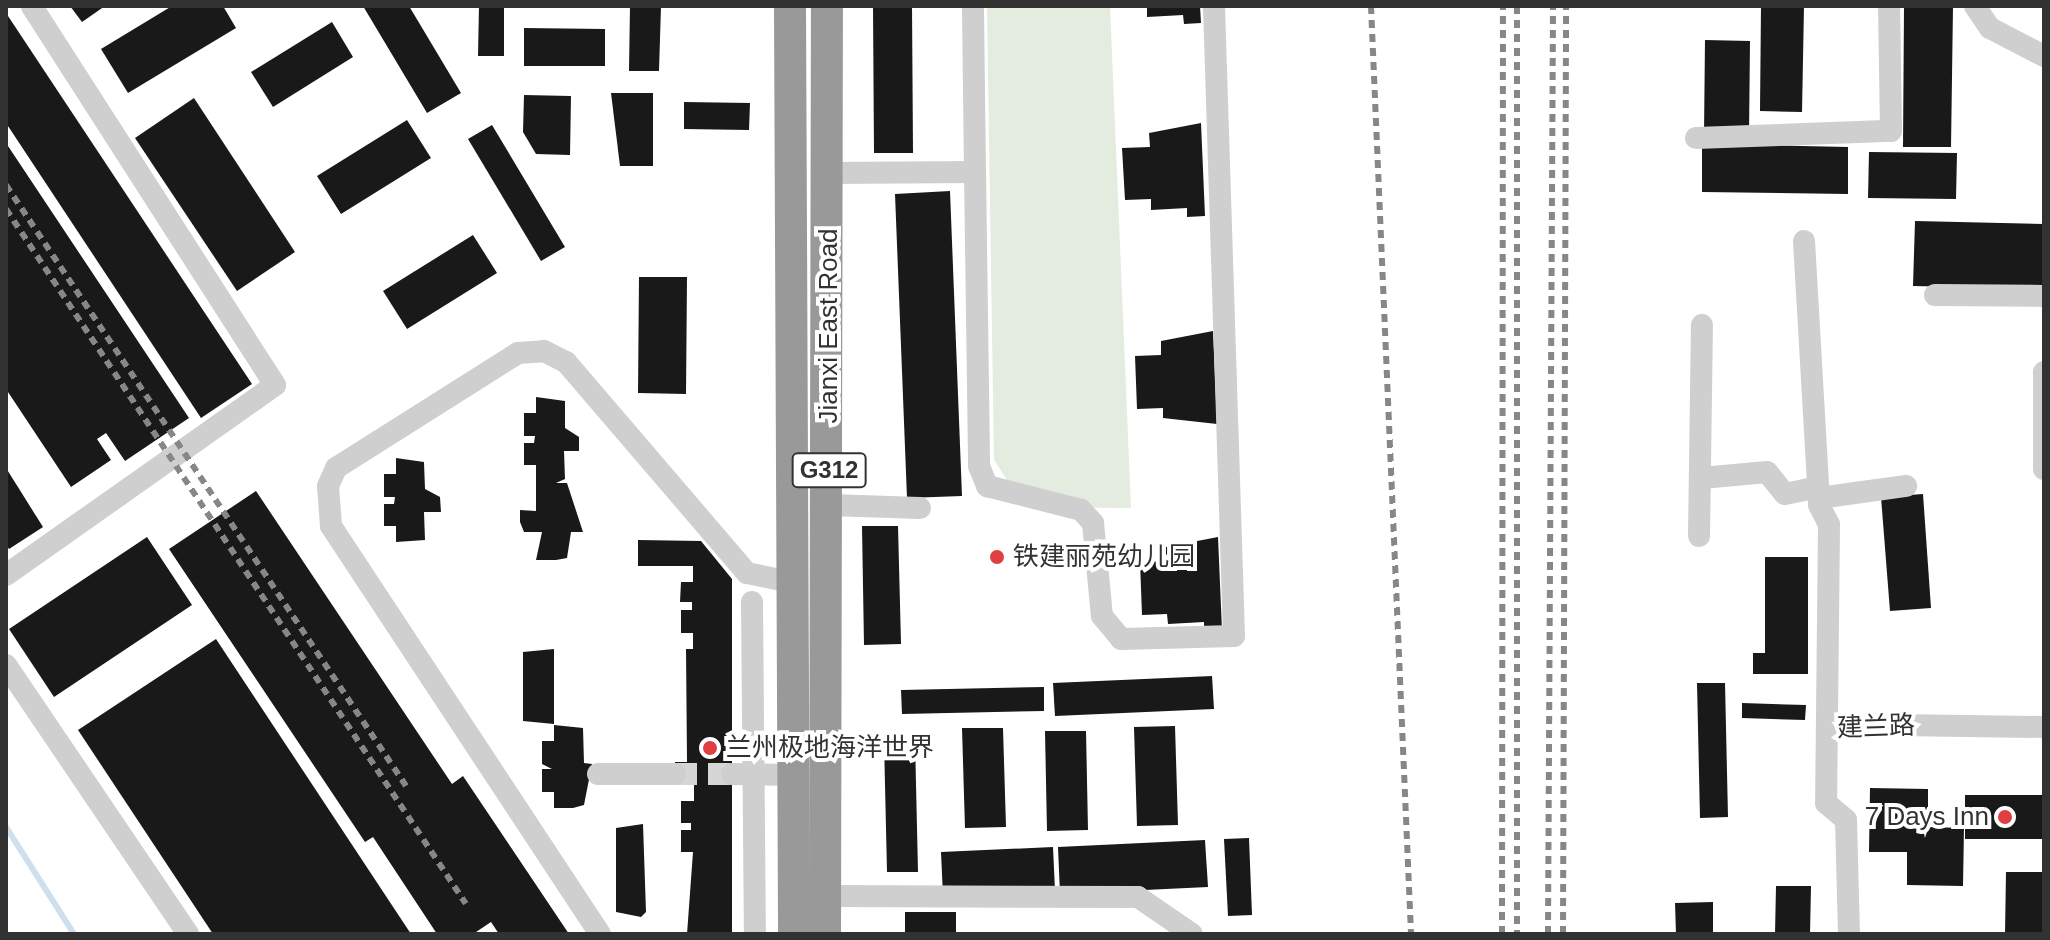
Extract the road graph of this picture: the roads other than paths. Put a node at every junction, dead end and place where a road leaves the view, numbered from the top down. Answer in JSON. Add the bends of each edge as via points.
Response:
{"nodes":[{"id":1,"x":32,"y":6,"type":"edge"},
{"id":2,"x":790,"y":6,"type":"edge"},
{"id":3,"x":827,"y":6,"type":"edge"},
{"id":4,"x":973,"y":6,"type":"edge"},
{"id":5,"x":1214,"y":6,"type":"edge"},
{"id":6,"x":1889,"y":6,"type":"edge"},
{"id":7,"x":1975,"y":6,"type":"edge"},
{"id":8,"x":2044,"y":56,"type":"edge"},
{"id":9,"x":1696,"y":138,"type":"dead end"},
{"id":10,"x":975,"y":172,"type":"junction"},
{"id":11,"x":828,"y":173,"type":"junction"},
{"id":12,"x":1804,"y":241,"type":"dead end"},
{"id":13,"x":1935,"y":295,"type":"dead end"},
{"id":14,"x":2044,"y":296,"type":"edge"},
{"id":15,"x":1702,"y":325,"type":"dead end"},
{"id":16,"x":2044,"y":372,"type":"edge"},
{"id":17,"x":2044,"y":469,"type":"edge"},
{"id":18,"x":1702,"y":478,"type":"junction"},
{"id":19,"x":1906,"y":486,"type":"dead end"},
{"id":20,"x":1818,"y":492,"type":"junction"},
{"id":21,"x":829,"y":505,"type":"junction"},
{"id":22,"x":920,"y":508,"type":"dead end"},
{"id":23,"x":1699,"y":536,"type":"dead end"},
{"id":24,"x":6,"y":575,"type":"edge"},
{"id":25,"x":795,"y":583,"type":"junction"},
{"id":26,"x":752,"y":602,"type":"dead end"},
{"id":27,"x":6,"y":665,"type":"edge"},
{"id":28,"x":1827,"y":724,"type":"junction"},
{"id":29,"x":2044,"y":727,"type":"edge"},
{"id":30,"x":598,"y":774,"type":"dead end"},
{"id":31,"x":675,"y":774,"type":"tunnel mouth"},
{"id":32,"x":743,"y":774,"type":"junction"},
{"id":33,"x":795,"y":775,"type":"junction"},
{"id":34,"x":825,"y":896,"type":"junction"},
{"id":35,"x":188,"y":934,"type":"edge"},
{"id":36,"x":600,"y":934,"type":"edge"},
{"id":37,"x":755,"y":934,"type":"edge"},
{"id":38,"x":794,"y":934,"type":"edge"},
{"id":39,"x":825,"y":934,"type":"edge"},
{"id":40,"x":1192,"y":934,"type":"edge"},
{"id":41,"x":1849,"y":934,"type":"edge"}],
"edges":[{"from":1,"to":24,"type":"street","via":[[275,385]]},
{"from":2,"to":25,"type":"highway","name":"Jianxi East Road","number":"G312"},
{"from":3,"to":11,"type":"highway","name":"Jianxi East Road","number":"G312"},
{"from":4,"to":10,"type":"street"},
{"from":5,"to":10,"type":"street","via":[[1234,636],[1121,639],[1102,616],[1093,523],[1081,510],[987,486],[979,466]]},
{"from":6,"to":9,"type":"street","via":[[1891,131]]},
{"from":7,"to":8,"type":"street","via":[[1990,28]]},
{"from":10,"to":11,"type":"street"},
{"from":11,"to":21,"type":"highway","name":"Jianxi East Road","number":"G312"},
{"from":12,"to":20,"type":"street"},
{"from":13,"to":14,"type":"street"},
{"from":15,"to":18,"type":"street"},
{"from":16,"to":17,"type":"street"},
{"from":18,"to":20,"type":"street","via":[[1767,472],[1785,494]]},
{"from":18,"to":23,"type":"street"},
{"from":19,"to":20,"type":"street"},
{"from":20,"to":28,"type":"street","via":[[1829,525]]},
{"from":21,"to":22,"type":"street"},
{"from":21,"to":34,"type":"highway","name":"Jianxi East Road","number":"G312"},
{"from":25,"to":33,"type":"highway","name":"Jianxi East Road","number":"G312"},
{"from":25,"to":36,"type":"street","via":[[747,573],[566,362],[544,351],[518,353],[336,468],[327,506],[331,526]]},
{"from":26,"to":32,"type":"street"},
{"from":27,"to":35,"type":"street"},
{"from":28,"to":29,"type":"street","name":"建兰路"},
{"from":28,"to":41,"type":"street","name":"建兰路","via":[[1826,803],[1846,820]]},
{"from":30,"to":31,"type":"street"},
{"from":32,"to":33,"type":"street"},
{"from":32,"to":37,"type":"street"},
{"from":33,"to":38,"type":"highway","name":"Jianxi East Road","number":"G312"},
{"from":34,"to":39,"type":"highway","name":"Jianxi East Road","number":"G312"},
{"from":34,"to":40,"type":"street","via":[[1138,897]]}]}
